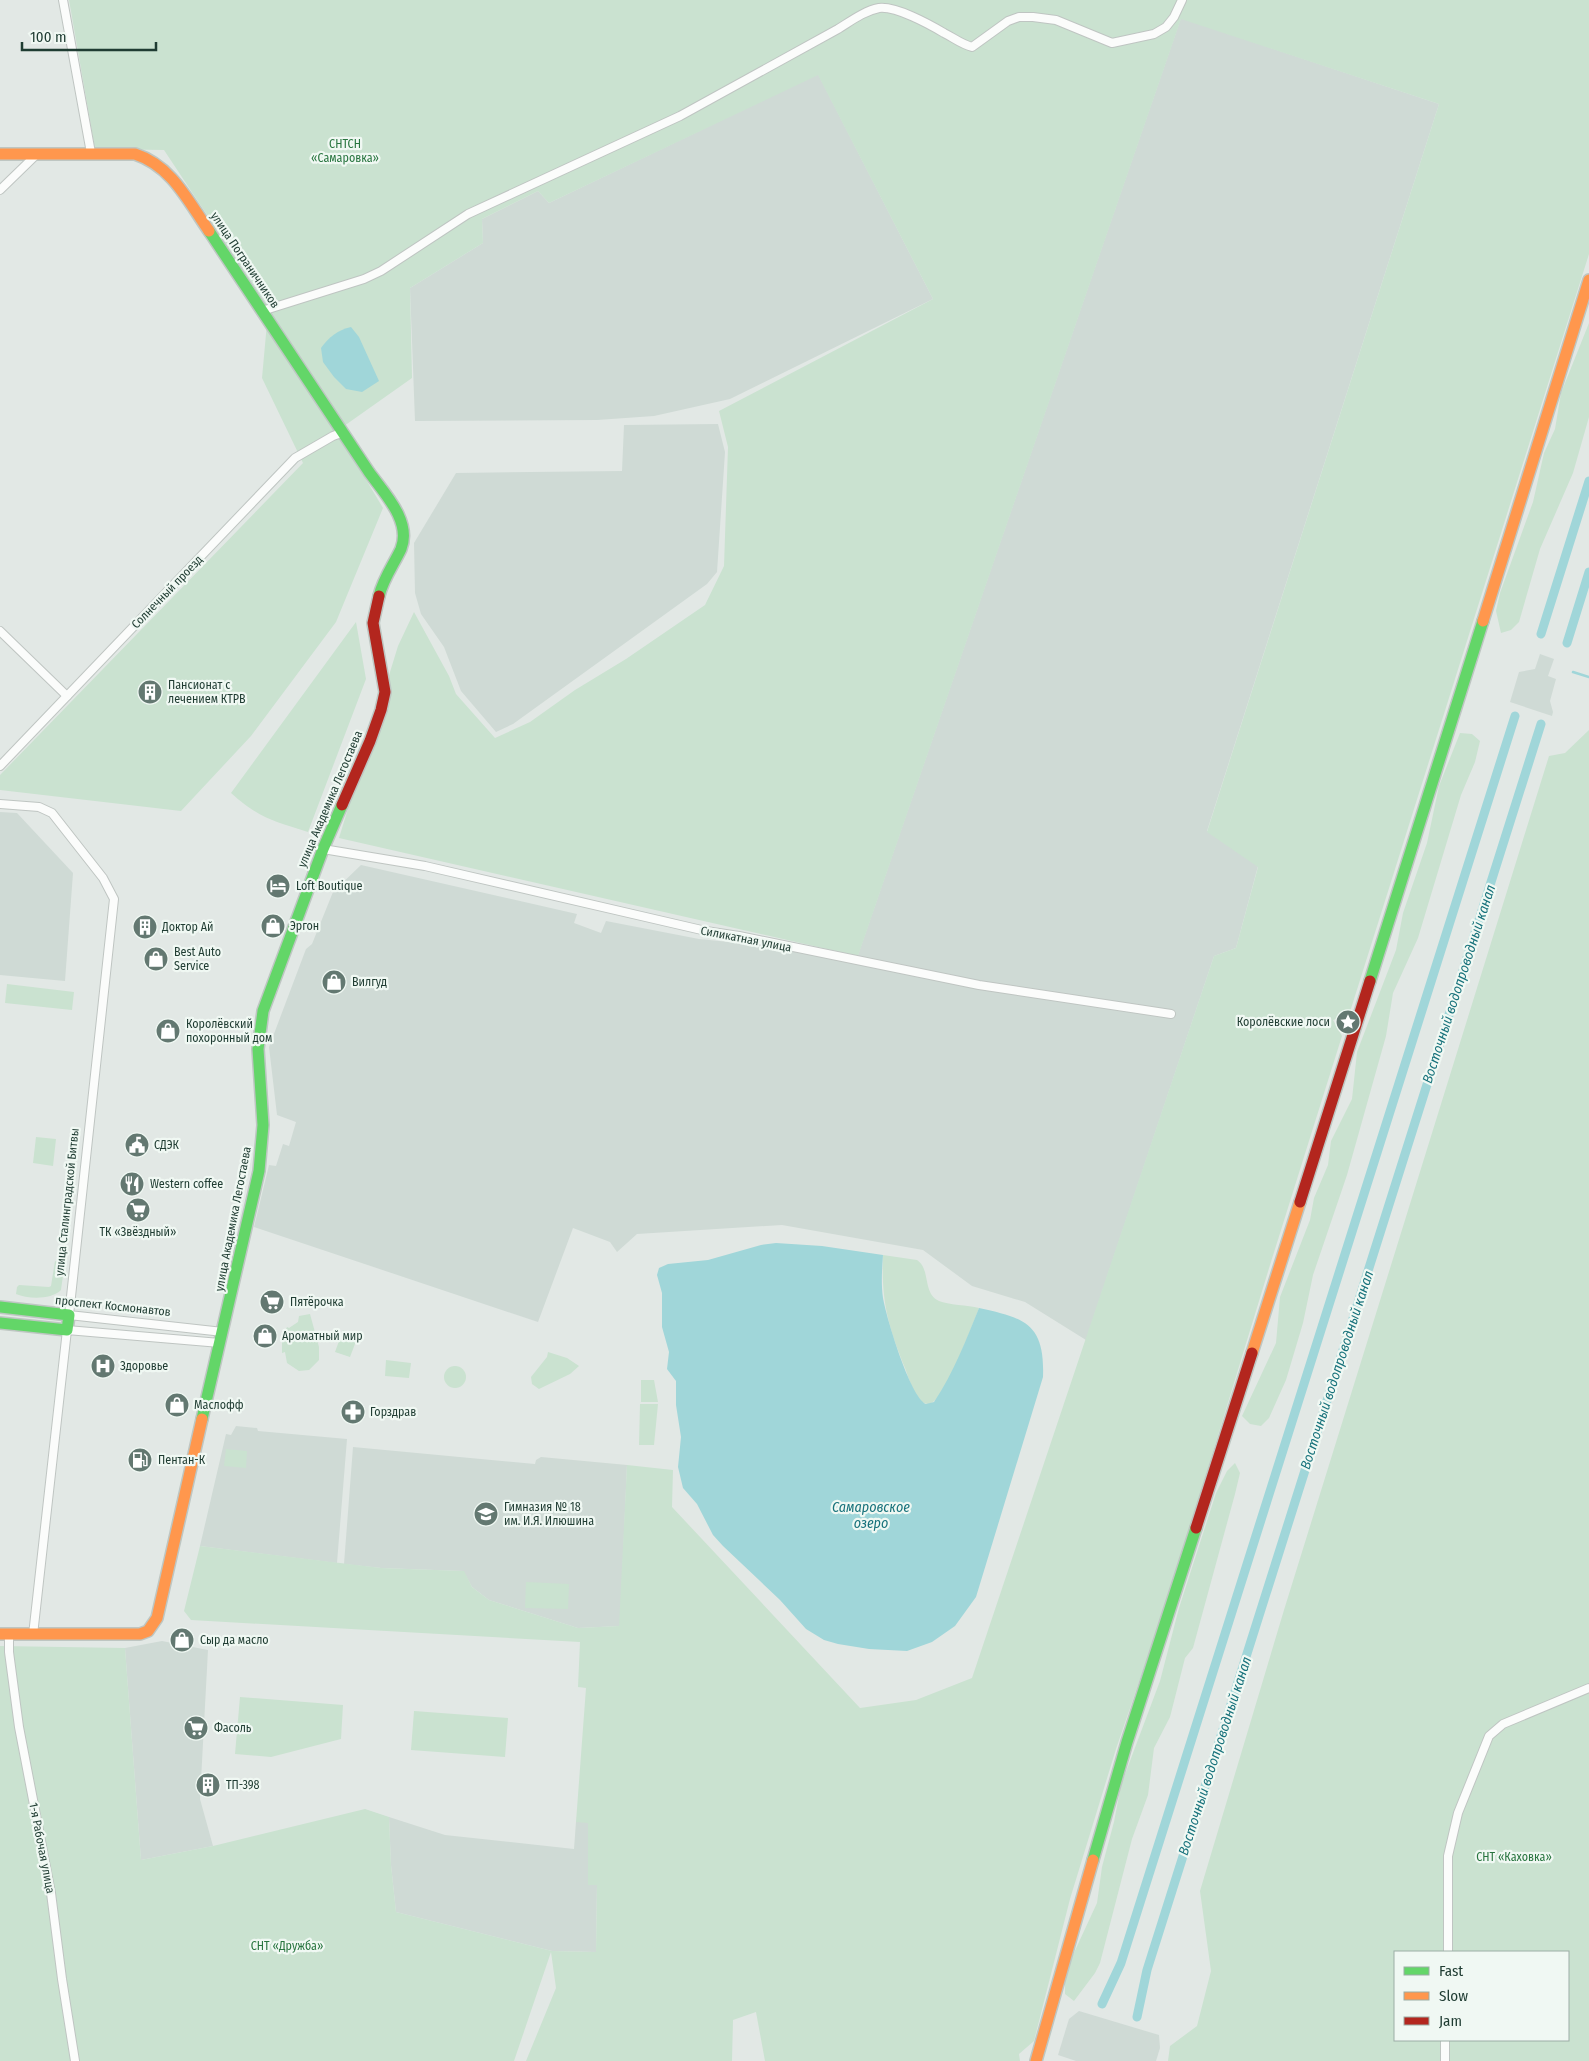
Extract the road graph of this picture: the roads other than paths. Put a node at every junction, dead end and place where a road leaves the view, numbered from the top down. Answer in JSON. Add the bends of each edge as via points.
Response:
{"nodes":[{"id":1,"x":63,"y":0,"type":"edge"},
{"id":2,"x":1182,"y":0,"type":"edge"},
{"id":3,"x":0,"y":154,"type":"edge"},
{"id":4,"x":38,"y":154,"type":"junction"},
{"id":5,"x":92,"y":154,"type":"junction"},
{"id":6,"x":0,"y":190,"type":"edge"},
{"id":7,"x":1589,"y":280,"type":"edge"},
{"id":8,"x":262,"y":311,"type":"junction"},
{"id":9,"x":344,"y":432,"type":"junction"},
{"id":10,"x":395,"y":508,"type":"joint"},
{"id":11,"x":0,"y":630,"type":"edge"},
{"id":12,"x":67,"y":696,"type":"junction"},
{"id":13,"x":0,"y":766,"type":"edge"},
{"id":14,"x":0,"y":804,"type":"edge"},
{"id":15,"x":323,"y":849,"type":"junction"},
{"id":16,"x":1171,"y":1014,"type":"dead end"},
{"id":17,"x":0,"y":1308,"type":"edge"},
{"id":18,"x":69,"y":1315,"type":"junction"},
{"id":19,"x":0,"y":1323,"type":"edge"},
{"id":20,"x":67,"y":1330,"type":"junction"},
{"id":21,"x":222,"y":1338,"type":"junction"},
{"id":22,"x":4,"y":1634,"type":"edge"},
{"id":23,"x":33,"y":1634,"type":"junction"},
{"id":24,"x":1589,"y":1688,"type":"edge"},
{"id":25,"x":1448,"y":1951,"type":"edge"},
{"id":26,"x":1445,"y":2041,"type":"edge"},
{"id":27,"x":75,"y":2061,"type":"edge"},
{"id":28,"x":1036,"y":2061,"type":"edge"},
{"id":29,"x":1444,"y":2061,"type":"edge"}],
"edges":[{"from":1,"to":5,"type":"street"},
{"from":2,"to":8,"type":"street","via":[[1166,27],[1154,34],[1112,43],[1056,20],[1020,17],[1008,21],[972,48],[894,9],[880,8],[863,13],[680,116],[468,214],[381,271]]},
{"from":3,"to":4,"type":"street","name":"улица Пограничников"},
{"from":4,"to":5,"type":"street","name":"улица Пограничников"},
{"from":4,"to":6,"type":"street"},
{"from":5,"to":8,"type":"street","name":"улица Пограничников","via":[[135,154],[161,164]]},
{"from":7,"to":28,"type":"street","via":[[1357,1024],[1127,1742]]},
{"from":8,"to":9,"type":"street","name":"улица Пограничников"},
{"from":9,"to":10,"type":"street","name":"улица Пограничников"},
{"from":9,"to":12,"type":"street","name":"Солнечный проезд","via":[[295,458]]},
{"from":10,"to":15,"type":"street","name":"улица Академика Легостаева","via":[[402,523],[402,546],[380,592],[373,623],[385,692],[370,740]]},
{"from":11,"to":12,"type":"street"},
{"from":12,"to":13,"type":"street","name":"Солнечный проезд"},
{"from":14,"to":18,"type":"street","name":"улица Сталинградской Битвы","via":[[39,807],[52,813],[103,878],[114,899]]},
{"from":15,"to":16,"type":"street","name":"Силикатная улица","via":[[425,866],[848,960],[979,985]]},
{"from":15,"to":21,"type":"street","name":"улица Академика Легостаева","via":[[258,1030],[257,1070],[262,1111],[259,1171]]},
{"from":17,"to":18,"type":"street","name":"проспект Космонавтов"},
{"from":18,"to":20,"type":"street","name":"улица Сталинградской Битвы"},
{"from":18,"to":21,"type":"street","name":"проспект Космонавтов"},
{"from":19,"to":20,"type":"street"},
{"from":20,"to":21,"type":"street"},
{"from":20,"to":23,"type":"street","name":"улица Сталинградской Битвы"},
{"from":21,"to":23,"type":"street","name":"улица Академика Легостаева","via":[[153,1625],[148,1632],[129,1635]]},
{"from":22,"to":23,"type":"street"},
{"from":22,"to":27,"type":"street","name":"1-я Рабочая улица","via":[[51,1893]]},
{"from":24,"to":25,"type":"street","via":[[1503,1724],[1489,1736],[1458,1814],[1448,1856]]},
{"from":26,"to":29,"type":"street"}]}
